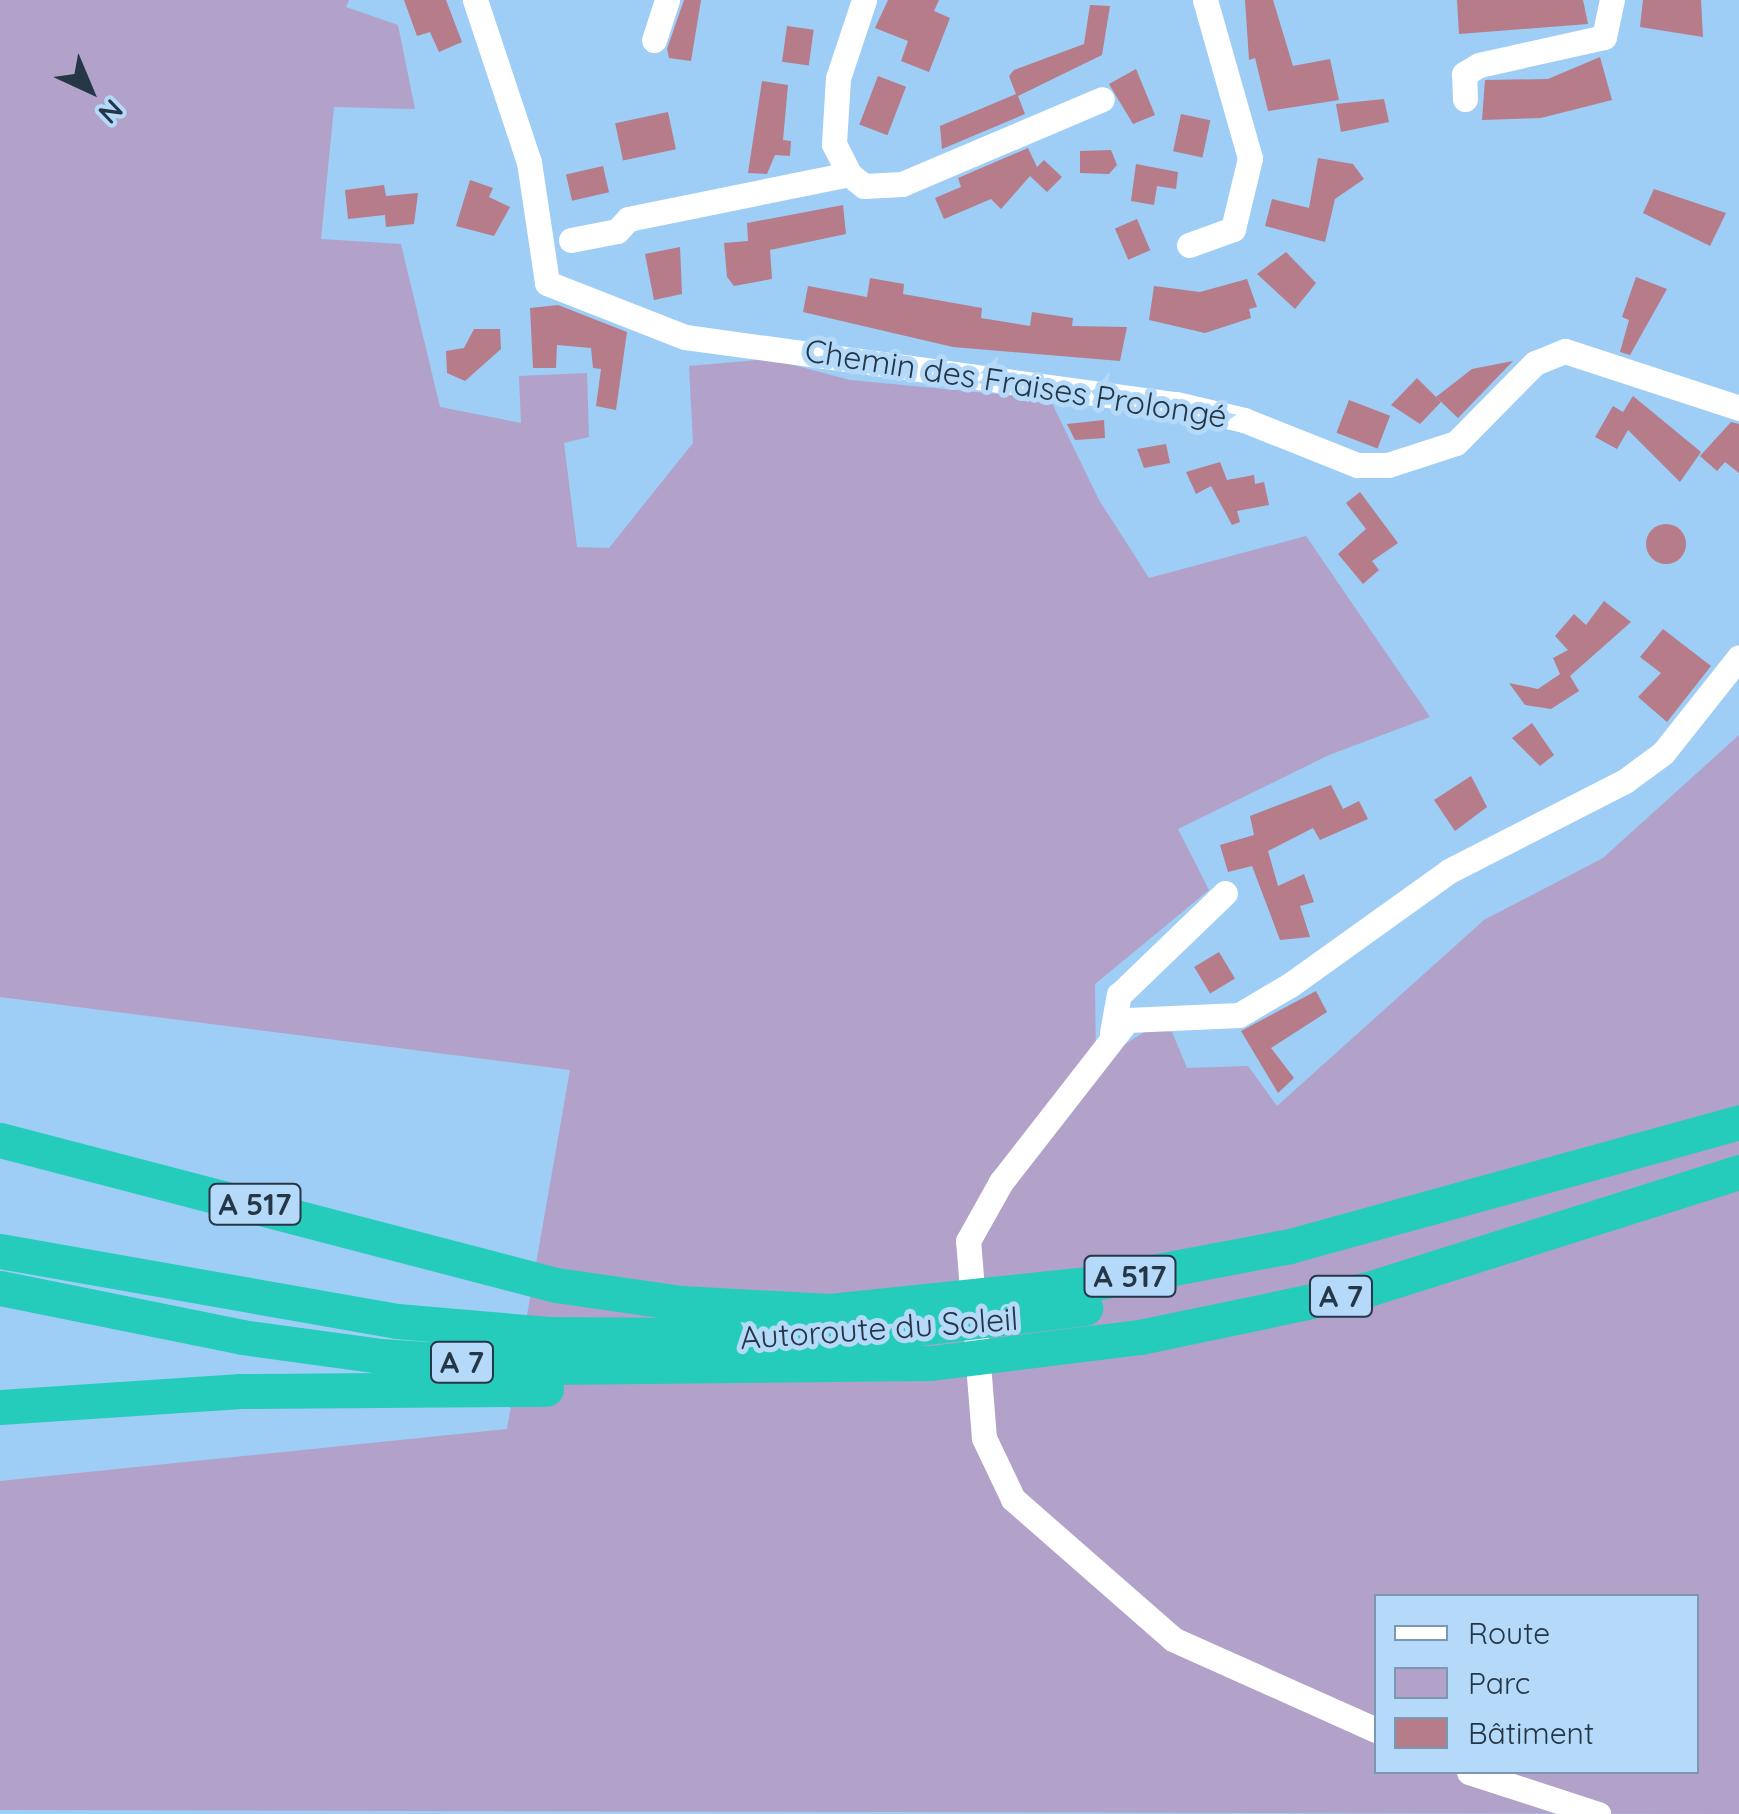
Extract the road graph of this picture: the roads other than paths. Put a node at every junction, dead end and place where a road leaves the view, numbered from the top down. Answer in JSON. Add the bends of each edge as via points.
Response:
{"nodes":[{"id":1,"x":475,"y":0,"type":"edge"},
{"id":2,"x":668,"y":0,"type":"edge"},
{"id":3,"x":864,"y":0,"type":"edge"},
{"id":4,"x":1205,"y":0,"type":"edge"},
{"id":5,"x":1612,"y":0,"type":"edge"},
{"id":6,"x":654,"y":40,"type":"dead end"},
{"id":7,"x":1102,"y":99,"type":"dead end"},
{"id":8,"x":1464,"y":100,"type":"dead end"},
{"id":9,"x":849,"y":174,"type":"junction"},
{"id":10,"x":570,"y":240,"type":"dead end"},
{"id":11,"x":1189,"y":246,"type":"dead end"},
{"id":12,"x":1739,"y":408,"type":"edge"},
{"id":13,"x":1739,"y":657,"type":"edge"},
{"id":14,"x":1225,"y":893,"type":"dead end"},
{"id":15,"x":1112,"y":1033,"type":"junction"},
{"id":16,"x":1739,"y":1124,"type":"edge"},
{"id":17,"x":0,"y":1140,"type":"edge"},
{"id":18,"x":1739,"y":1172,"type":"edge"},
{"id":19,"x":0,"y":1251,"type":"edge"},
{"id":20,"x":0,"y":1288,"type":"edge"},
{"id":21,"x":931,"y":1363,"type":"junction"},
{"id":22,"x":0,"y":1406,"type":"edge"},
{"id":23,"x":1374,"y":1729,"type":"edge"},
{"id":24,"x":1475,"y":1774,"type":"edge"},
{"id":25,"x":1598,"y":1814,"type":"edge"}],
"edges":[{"from":1,"to":12,"type":"street","name":"Chemin des Fraises Prolongé","via":[[529,162],[546,284],[728,346],[766,342],[1176,404],[1244,420],[1358,465],[1388,465],[1456,443],[1535,362],[1566,352]]},
{"from":2,"to":6,"type":"street"},
{"from":3,"to":9,"type":"street","via":[[838,78],[834,144]]},
{"from":4,"to":11,"type":"street","via":[[1250,158],[1233,230]]},
{"from":5,"to":8,"type":"street","via":[[1604,37],[1479,65],[1464,74]]},
{"from":7,"to":9,"type":"street","via":[[902,184],[864,186]]},
{"from":9,"to":10,"type":"street","via":[[628,218],[617,231]]},
{"from":13,"to":15,"type":"street","via":[[1663,753],[1625,782],[1449,870],[1290,985],[1238,1014],[1142,1016]]},
{"from":14,"to":15,"type":"street","via":[[1119,995]]},
{"from":15,"to":23,"type":"street","via":[[978,1219],[966,1278],[988,1456],[1014,1499],[1173,1639]]},
{"from":16,"to":17,"type":"highway","number":"A 517","via":[[1290,1246],[1089,1284],[830,1311],[681,1304],[556,1285]]},
{"from":16,"to":19,"type":"highway","name":"Autoroute du Soleil","number":"A 7","via":[[1352,1253],[1006,1322],[854,1336],[679,1340],[397,1321]]},
{"from":18,"to":21,"type":"highway","name":"Autoroute du Soleil","number":"A 7","via":[[1365,1290],[1140,1338]]},
{"from":20,"to":21,"type":"highway","name":"Autoroute du Soleil","number":"A 7","via":[[224,1334],[398,1357],[662,1369]]},
{"from":21,"to":22,"type":"highway","via":[[708,1384],[240,1390]]},
{"from":24,"to":25,"type":"street"}]}
